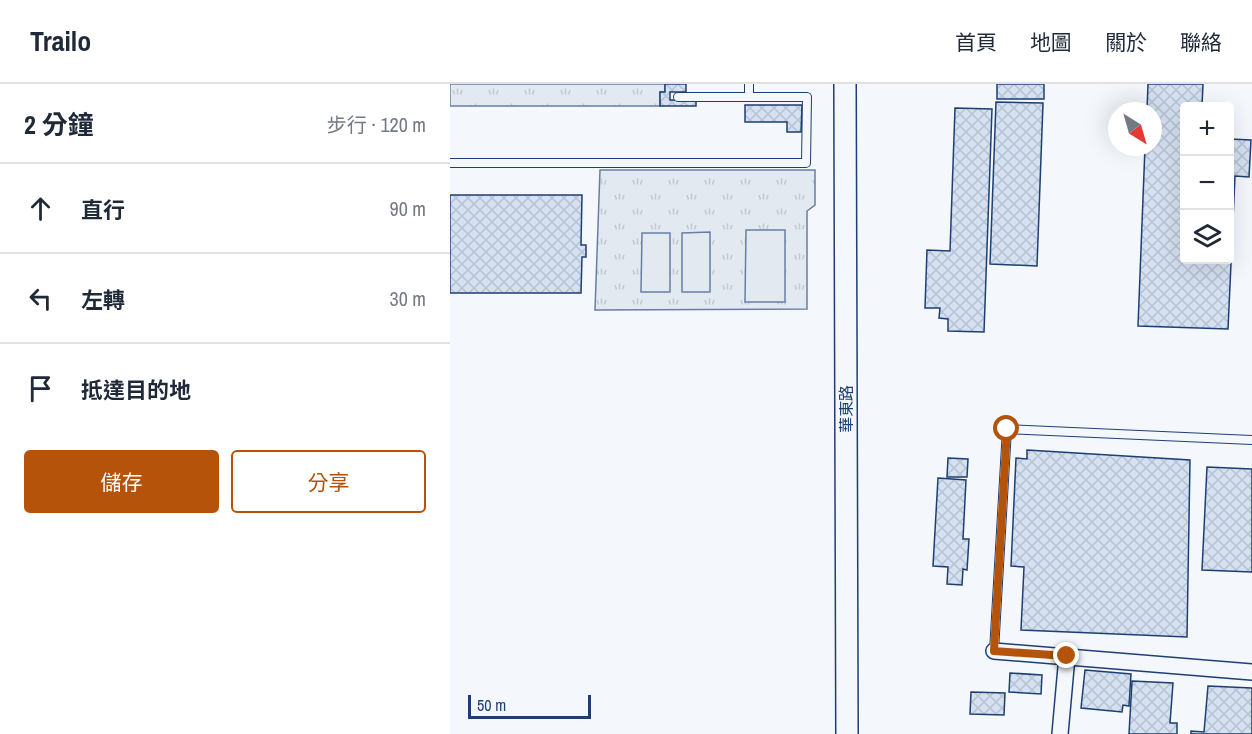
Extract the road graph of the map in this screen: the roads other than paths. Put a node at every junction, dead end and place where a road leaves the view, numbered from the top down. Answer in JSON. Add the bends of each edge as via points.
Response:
{"nodes":[{"id":1,"x":749,"y":84,"type":"edge"},
{"id":2,"x":845,"y":84,"type":"edge"},
{"id":3,"x":678,"y":97,"type":"dead end"},
{"id":4,"x":749,"y":97,"type":"junction"},
{"id":5,"x":450,"y":163,"type":"edge"},
{"id":6,"x":1252,"y":440,"type":"edge"},
{"id":7,"x":994,"y":651,"type":"joint"},
{"id":8,"x":1067,"y":656,"type":"junction"},
{"id":9,"x":1252,"y":672,"type":"edge"},
{"id":10,"x":847,"y":734,"type":"edge"},
{"id":11,"x":1060,"y":734,"type":"edge"}],
"edges":[{"from":1,"to":4,"type":"lane"},
{"from":2,"to":10,"type":"main road","name":"華東路"},
{"from":3,"to":4,"type":"lane"},
{"from":4,"to":5,"type":"lane","via":[[807,97],[806,163]]},
{"from":6,"to":7,"type":"lane","via":[[1007,429]]},
{"from":7,"to":8,"type":"street"},
{"from":8,"to":9,"type":"street"},
{"from":8,"to":11,"type":"street"}]}
